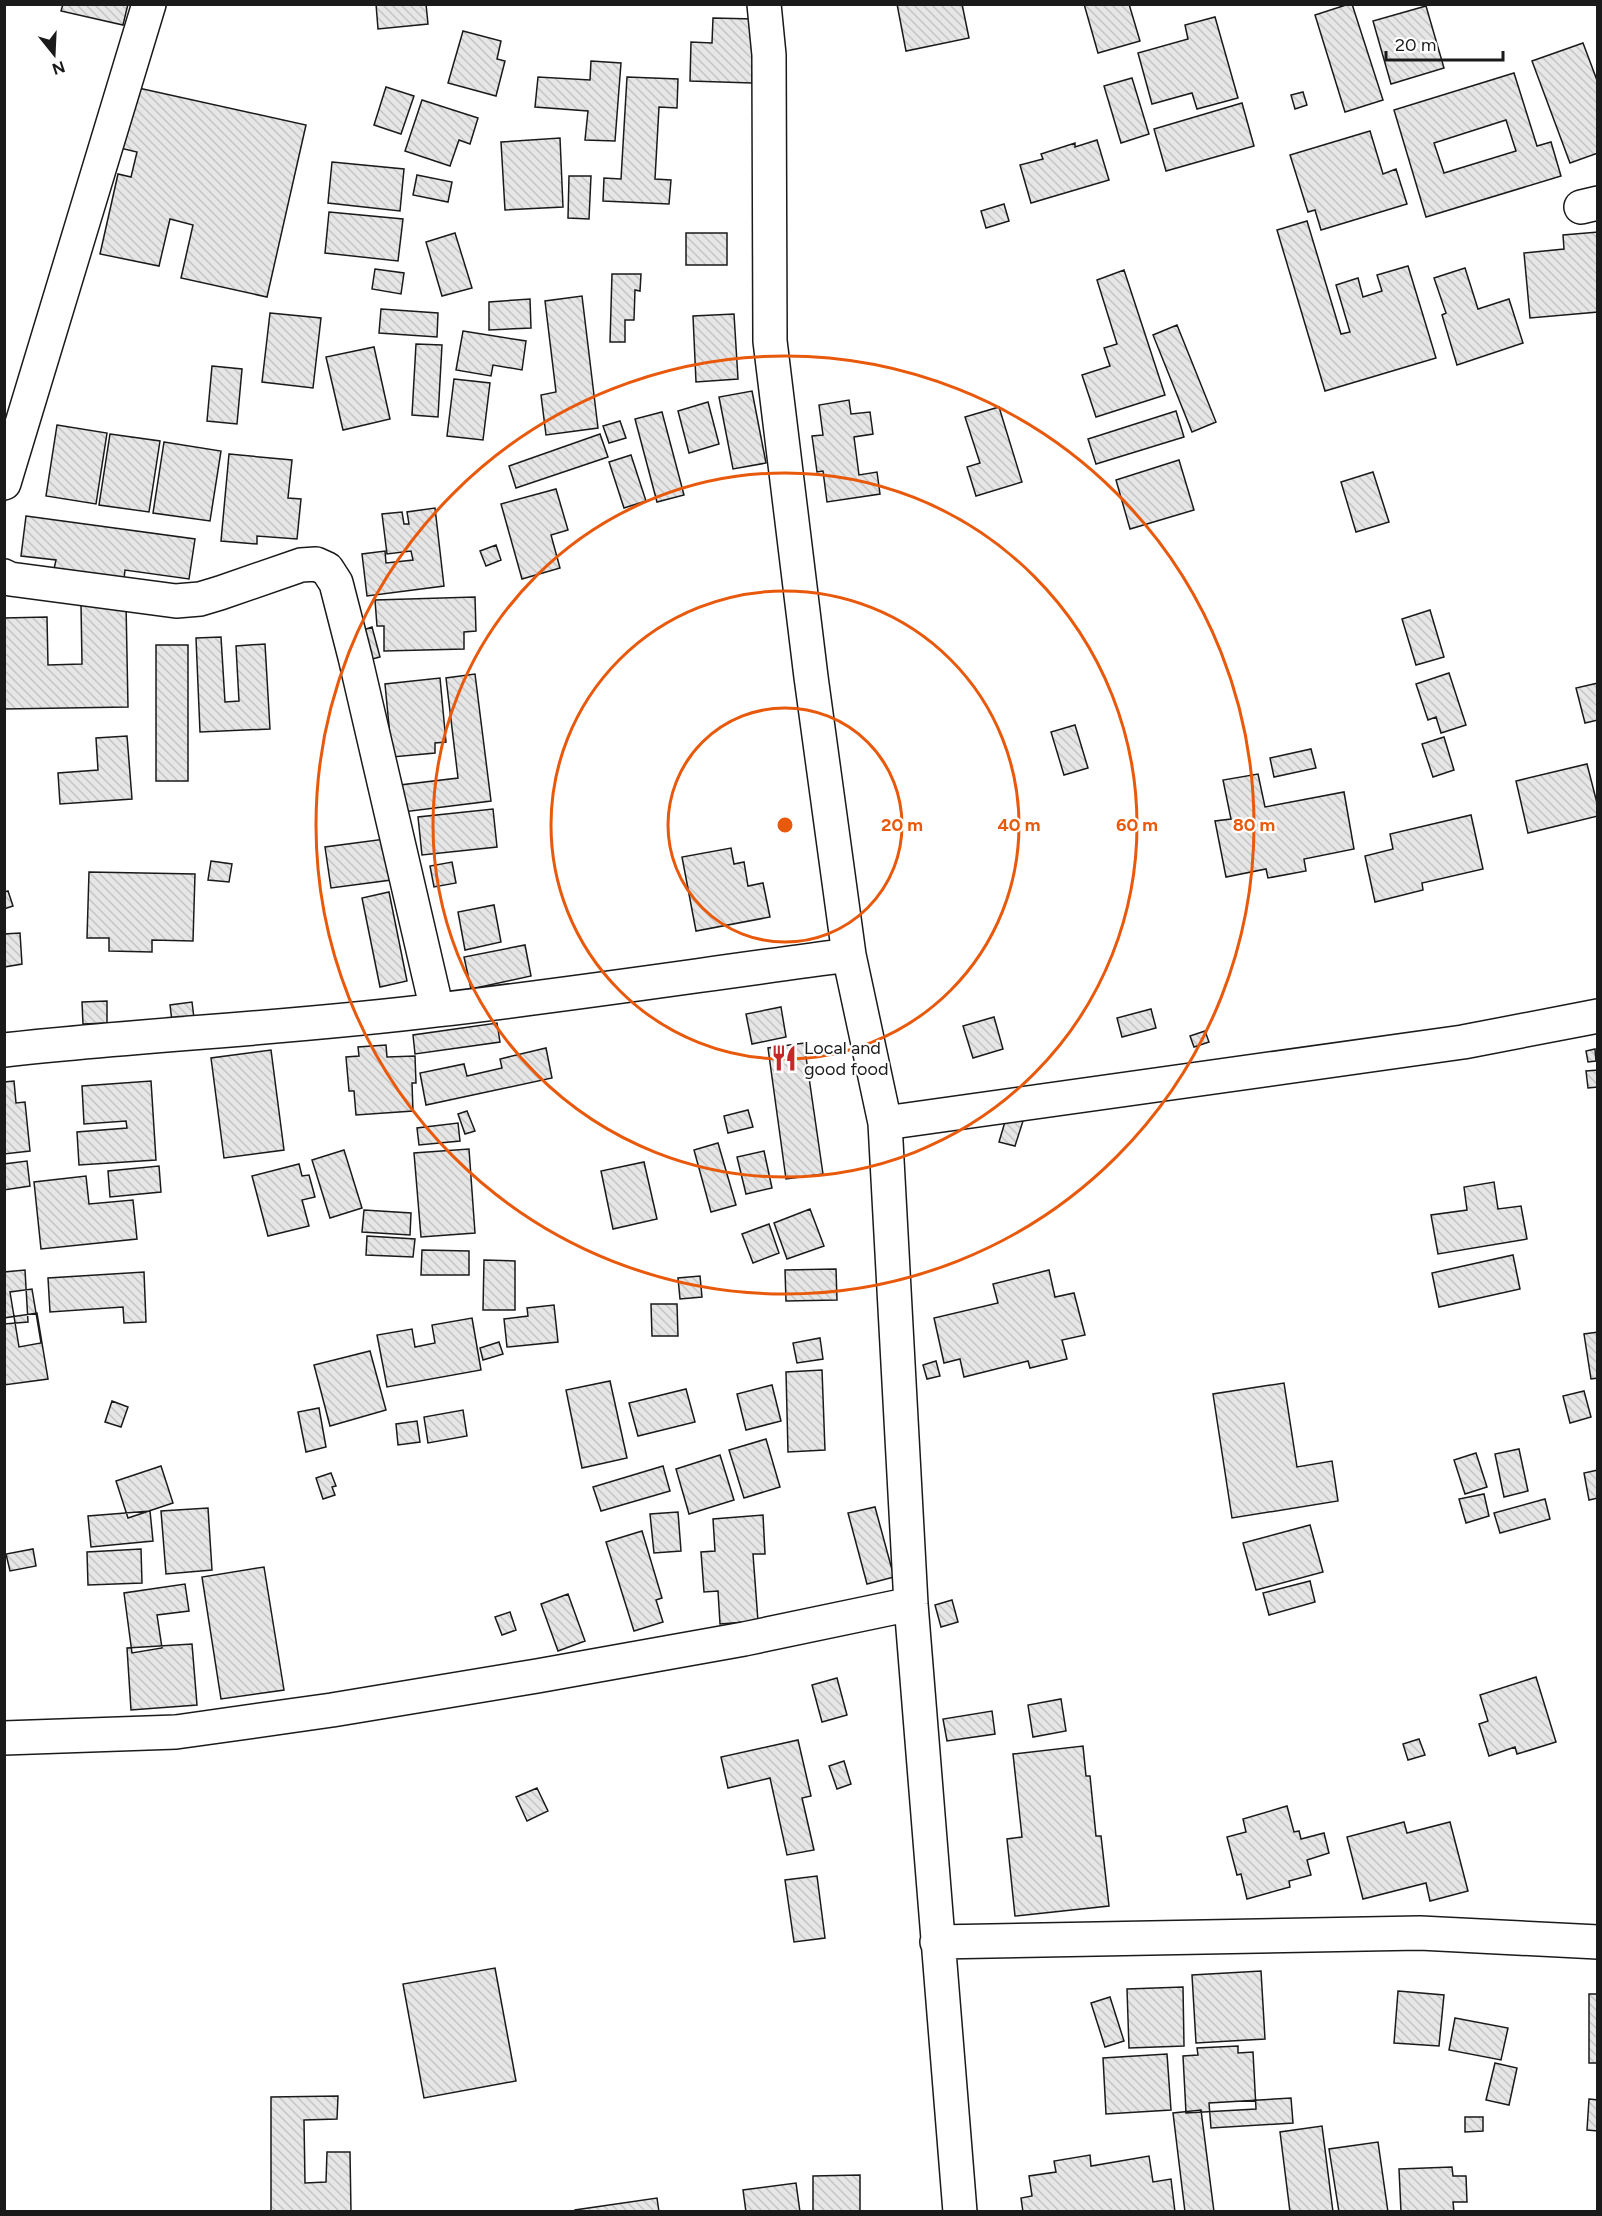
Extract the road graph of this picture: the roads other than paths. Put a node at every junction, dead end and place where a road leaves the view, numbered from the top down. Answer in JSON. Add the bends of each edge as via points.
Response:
{"nodes":[{"id":1,"x":148,"y":4,"type":"edge"},
{"id":2,"x":764,"y":4,"type":"edge"},
{"id":3,"x":4,"y":483,"type":"edge"},
{"id":4,"x":4,"y":576,"type":"edge"},
{"id":5,"x":849,"y":955,"type":"junction"},
{"id":6,"x":437,"y":1011,"type":"junction"},
{"id":7,"x":1598,"y":1016,"type":"edge"},
{"id":8,"x":4,"y":1050,"type":"edge"},
{"id":9,"x":885,"y":1123,"type":"junction"},
{"id":10,"x":911,"y":1604,"type":"junction"},
{"id":11,"x":4,"y":1738,"type":"edge"},
{"id":12,"x":937,"y":1942,"type":"junction"},
{"id":13,"x":1598,"y":1942,"type":"edge"},
{"id":14,"x":960,"y":2211,"type":"edge"}],
"edges":[{"from":1,"to":3,"type":"street"},
{"from":2,"to":5,"type":"street","via":[[769,56],[770,341]]},
{"from":4,"to":6,"type":"street","via":[[176,601],[220,594],[301,565],[327,568],[336,583],[355,657]]},
{"from":5,"to":6,"type":"street"},
{"from":5,"to":9,"type":"street"},
{"from":6,"to":8,"type":"street"},
{"from":7,"to":9,"type":"street","via":[[1463,1042]]},
{"from":9,"to":10,"type":"street"},
{"from":10,"to":11,"type":"street","via":[[744,1639],[310,1713],[176,1732]]},
{"from":10,"to":12,"type":"street"},
{"from":12,"to":13,"type":"street","via":[[1420,1933]]},
{"from":12,"to":14,"type":"street"}]}
